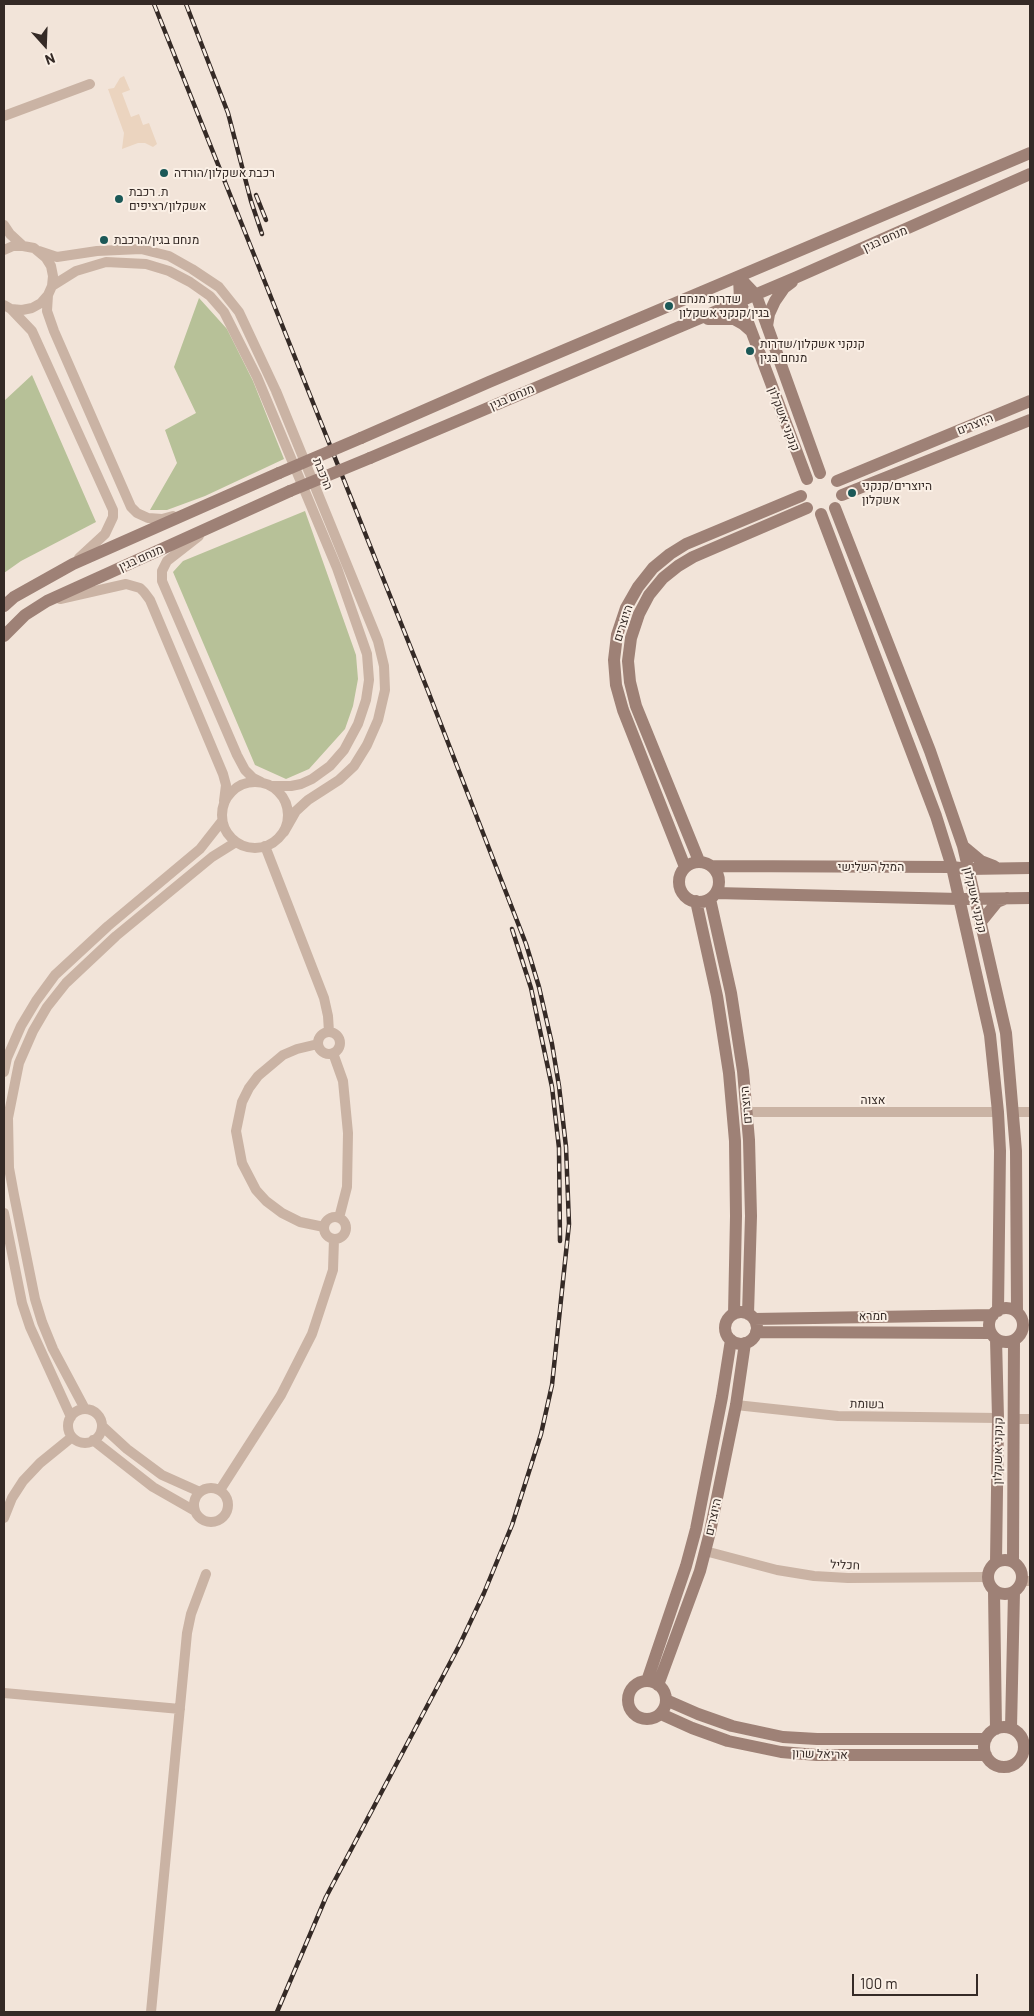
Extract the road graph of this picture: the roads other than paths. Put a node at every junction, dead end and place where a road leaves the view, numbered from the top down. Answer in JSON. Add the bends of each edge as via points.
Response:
{"nodes":[{"id":1,"x":90,"y":84,"type":"dead end"},
{"id":2,"x":4,"y":116,"type":"edge"},
{"id":3,"x":1030,"y":153,"type":"edge"},
{"id":4,"x":1030,"y":174,"type":"edge"},
{"id":5,"x":4,"y":225,"type":"edge"},
{"id":6,"x":24,"y":246,"type":"junction"},
{"id":7,"x":4,"y":250,"type":"edge"},
{"id":8,"x":39,"y":251,"type":"junction"},
{"id":9,"x":739,"y":277,"type":"junction"},
{"id":10,"x":797,"y":278,"type":"junction"},
{"id":11,"x":50,"y":290,"type":"junction"},
{"id":12,"x":756,"y":295,"type":"junction"},
{"id":13,"x":740,"y":302,"type":"junction"},
{"id":14,"x":8,"y":307,"type":"edge"},
{"id":15,"x":688,"y":324,"type":"junction"},
{"id":16,"x":767,"y":326,"type":"junction"},
{"id":17,"x":751,"y":331,"type":"junction"},
{"id":18,"x":1030,"y":401,"type":"edge"},
{"id":19,"x":1030,"y":420,"type":"edge"},
{"id":20,"x":820,"y":473,"type":"junction"},
{"id":21,"x":807,"y":479,"type":"junction"},
{"id":22,"x":837,"y":481,"type":"junction"},
{"id":23,"x":842,"y":495,"type":"junction"},
{"id":24,"x":801,"y":496,"type":"junction"},
{"id":25,"x":204,"y":506,"type":"junction"},
{"id":26,"x":807,"y":508,"type":"junction"},
{"id":27,"x":836,"y":508,"type":"junction"},
{"id":28,"x":820,"y":514,"type":"junction"},
{"id":29,"x":208,"y":528,"type":"junction"},
{"id":30,"x":72,"y":564,"type":"junction"},
{"id":31,"x":47,"y":602,"type":"junction"},
{"id":32,"x":4,"y":606,"type":"edge"},
{"id":33,"x":4,"y":636,"type":"edge"},
{"id":34,"x":262,"y":782,"type":"junction"},
{"id":35,"x":272,"y":786,"type":"junction"},
{"id":36,"x":224,"y":800,"type":"junction"},
{"id":37,"x":222,"y":821,"type":"junction"},
{"id":38,"x":284,"y":832,"type":"junction"},
{"id":39,"x":236,"y":842,"type":"junction"},
{"id":40,"x":266,"y":846,"type":"junction"},
{"id":41,"x":945,"y":846,"type":"junction"},
{"id":42,"x":963,"y":846,"type":"junction"},
{"id":43,"x":705,"y":864,"type":"junction"},
{"id":44,"x":685,"y":867,"type":"junction"},
{"id":45,"x":921,"y":867,"type":"junction"},
{"id":46,"x":952,"y":867,"type":"junction"},
{"id":47,"x":998,"y":868,"type":"junction"},
{"id":48,"x":1030,"y":868,"type":"edge"},
{"id":49,"x":968,"y":869,"type":"junction"},
{"id":50,"x":713,"y":896,"type":"junction"},
{"id":51,"x":975,"y":898,"type":"junction"},
{"id":52,"x":1008,"y":898,"type":"junction"},
{"id":53,"x":1030,"y":898,"type":"edge"},
{"id":54,"x":938,"y":899,"type":"junction"},
{"id":55,"x":959,"y":899,"type":"junction"},
{"id":56,"x":696,"y":901,"type":"junction"},
{"id":57,"x":980,"y":923,"type":"junction"},
{"id":58,"x":966,"y":926,"type":"junction"},
{"id":59,"x":330,"y":1032,"type":"junction"},
{"id":60,"x":318,"y":1044,"type":"junction"},
{"id":61,"x":333,"y":1053,"type":"junction"},
{"id":62,"x":4,"y":1072,"type":"edge"},
{"id":63,"x":747,"y":1112,"type":"junction"},
{"id":64,"x":998,"y":1112,"type":"junction"},
{"id":65,"x":1013,"y":1112,"type":"junction"},
{"id":66,"x":1030,"y":1112,"type":"edge"},
{"id":67,"x":4,"y":1213,"type":"edge"},
{"id":68,"x":339,"y":1218,"type":"junction"},
{"id":69,"x":324,"y":1227,"type":"junction"},
{"id":70,"x":334,"y":1239,"type":"junction"},
{"id":71,"x":995,"y":1313,"type":"junction"},
{"id":72,"x":734,"y":1314,"type":"junction"},
{"id":73,"x":1023,"y":1316,"type":"edge"},
{"id":74,"x":753,"y":1322,"type":"junction"},
{"id":75,"x":994,"y":1336,"type":"junction"},
{"id":76,"x":1022,"y":1337,"type":"edge"},
{"id":77,"x":731,"y":1340,"type":"junction"},
{"id":78,"x":745,"y":1343,"type":"junction"},
{"id":79,"x":736,"y":1405,"type":"junction"},
{"id":80,"x":85,"y":1409,"type":"junction"},
{"id":81,"x":71,"y":1416,"type":"junction"},
{"id":82,"x":998,"y":1418,"type":"junction"},
{"id":83,"x":1014,"y":1418,"type":"junction"},
{"id":84,"x":1030,"y":1419,"type":"edge"},
{"id":85,"x":102,"y":1426,"type":"junction"},
{"id":86,"x":72,"y":1437,"type":"junction"},
{"id":87,"x":93,"y":1440,"type":"junction"},
{"id":88,"x":220,"y":1490,"type":"junction"},
{"id":89,"x":200,"y":1492,"type":"junction"},
{"id":90,"x":195,"y":1511,"type":"junction"},
{"id":91,"x":4,"y":1518,"type":"edge"},
{"id":92,"x":705,"y":1551,"type":"junction"},
{"id":93,"x":996,"y":1562,"type":"junction"},
{"id":94,"x":1013,"y":1562,"type":"junction"},
{"id":95,"x":206,"y":1574,"type":"dead end"},
{"id":96,"x":987,"y":1577,"type":"junction"},
{"id":97,"x":1026,"y":1581,"type":"edge"},
{"id":98,"x":994,"y":1591,"type":"junction"},
{"id":99,"x":1014,"y":1592,"type":"junction"},
{"id":100,"x":653,"y":1683,"type":"junction"},
{"id":101,"x":4,"y":1693,"type":"edge"},
{"id":102,"x":666,"y":1700,"type":"junction"},
{"id":103,"x":180,"y":1709,"type":"junction"},
{"id":104,"x":661,"y":1714,"type":"junction"},
{"id":105,"x":1011,"y":1728,"type":"junction"},
{"id":106,"x":996,"y":1729,"type":"junction"},
{"id":107,"x":986,"y":1739,"type":"junction"},
{"id":108,"x":1027,"y":1739,"type":"edge"},
{"id":109,"x":1027,"y":1755,"type":"edge"},
{"id":110,"x":986,"y":1756,"type":"junction"},
{"id":111,"x":151,"y":2012,"type":"edge"}],
"edges":[{"from":1,"to":2,"type":"street"},
{"from":3,"to":9,"type":"street","name":"מנחם בגין"},
{"from":4,"to":10,"type":"street","name":"מנחם בגין"},
{"from":5,"to":6,"type":"street"},
{"from":6,"to":7,"type":"street"},
{"from":6,"to":8,"type":"street","name":"הרכבת"},
{"from":8,"to":11,"type":"street","via":[[51,266]]},
{"from":8,"to":38,"type":"street","name":"הרכבת","via":[[57,258],[90,251],[142,249],[169,256],[192,269],[219,286],[239,312],[276,390],[378,642],[385,690],[378,720],[354,766],[296,811]]},
{"from":9,"to":12,"type":"street","name":"קנקני אשקלון"},
{"from":9,"to":13,"type":"street","name":"קנקני אשקלון"},
{"from":9,"to":25,"type":"street","name":"מנחם בגין","bridge":true},
{"from":10,"to":12,"type":"street","name":"מנחם בגין"},
{"from":10,"to":16,"type":"street","via":[[775,301]]},
{"from":11,"to":14,"type":"street","name":"הרכבת","via":[[41,303],[32,308]]},
{"from":11,"to":25,"type":"street","via":[[47,311],[54,331],[130,507],[148,518],[162,519]]},
{"from":11,"to":35,"type":"street","name":"הרכבת","via":[[76,271],[106,262],[146,264],[169,271],[203,291],[224,312],[257,377],[337,568],[367,654],[369,680],[358,724],[344,750],[330,766],[301,784]]},
{"from":12,"to":13,"type":"street","name":"מנחם בגין"},
{"from":12,"to":16,"type":"street","name":"קנקני אשקלון"},
{"from":13,"to":15,"type":"street","name":"מנחם בגין"},
{"from":13,"to":17,"type":"street","name":"קנקני אשקלון"},
{"from":14,"to":30,"type":"street","via":[[32,331],[113,510],[113,518],[105,534]]},
{"from":15,"to":17,"type":"street","via":[[707,319],[734,320]]},
{"from":15,"to":29,"type":"street","name":"מנחם בגין","bridge":true},
{"from":16,"to":20,"type":"street","name":"קנקני אשקלון"},
{"from":17,"to":21,"type":"street","name":"קנקני אשקלון"},
{"from":18,"to":22,"type":"street","name":"היוצרים"},
{"from":19,"to":23,"type":"street","name":"היוצרים"},
{"from":20,"to":21,"type":"street"},
{"from":20,"to":22,"type":"street"},
{"from":21,"to":24,"type":"street","via":[[802,485]]},
{"from":22,"to":23,"type":"street"},
{"from":23,"to":27,"type":"street"},
{"from":24,"to":26,"type":"street"},
{"from":24,"to":44,"type":"street","name":"היוצרים","via":[[686,544],[670,554],[638,587],[626,608],[617,635],[614,660],[623,710]]},
{"from":25,"to":30,"type":"street","name":"מנחם בגין"},
{"from":26,"to":28,"type":"street"},
{"from":26,"to":43,"type":"street","name":"היוצרים","via":[[678,566],[649,595],[631,638],[628,661],[636,706]]},
{"from":27,"to":28,"type":"street"},
{"from":27,"to":42,"type":"street","name":"קנקני אשקלון","via":[[930,751]]},
{"from":28,"to":41,"type":"street","name":"קנקני אשקלון","via":[[907,737]]},
{"from":29,"to":31,"type":"street","name":"מנחם בגין"},
{"from":29,"to":34,"type":"street","via":[[167,561],[162,571],[162,582],[237,755],[245,770]]},
{"from":30,"to":32,"type":"street","name":"מנחם בגין"},
{"from":31,"to":33,"type":"street","name":"מנחם בגין","via":[[26,615]]},
{"from":31,"to":36,"type":"street","via":[[126,584],[144,592],[224,774]]},
{"from":34,"to":35,"type":"street"},
{"from":34,"to":36,"type":"street","via":[[250,781],[240,785]]},
{"from":35,"to":38,"type":"street","via":[[287,806],[288,822]]},
{"from":36,"to":37,"type":"street"},
{"from":37,"to":39,"type":"street","via":[[226,833]]},
{"from":37,"to":62,"type":"street","via":[[200,849],[55,975],[21,1026]]},
{"from":38,"to":40,"type":"street"},
{"from":39,"to":40,"type":"street","via":[[248,847]]},
{"from":39,"to":80,"type":"street","via":[[212,857],[76,972],[47,1007],[19,1063],[8,1118],[9,1168],[14,1195],[42,1322]]},
{"from":40,"to":59,"type":"street","via":[[324,998]]},
{"from":41,"to":45,"type":"street","via":[[936,858]]},
{"from":41,"to":46,"type":"street","name":"קנקני אשקלון"},
{"from":42,"to":47,"type":"street","via":[[981,861]]},
{"from":42,"to":49,"type":"street","name":"קנקני אשקלון"},
{"from":43,"to":44,"type":"street","via":[[694,862]]},
{"from":43,"to":45,"type":"street","name":"המיל השלישי"},
{"from":43,"to":50,"type":"street","via":[[719,876],[719,886]]},
{"from":44,"to":56,"type":"street","via":[[679,877],[680,890],[685,897]]},
{"from":45,"to":46,"type":"street","name":"המיל השלישי"},
{"from":46,"to":49,"type":"street","name":"המיל השלישי"},
{"from":46,"to":55,"type":"street","name":"קנקני אשקלון"},
{"from":47,"to":48,"type":"street","name":"המיל השלישי"},
{"from":47,"to":49,"type":"street","name":"המיל השלישי"},
{"from":49,"to":51,"type":"street","name":"קנקני אשקלון"},
{"from":50,"to":54,"type":"street"},
{"from":50,"to":56,"type":"street"},
{"from":50,"to":63,"type":"street","name":"היוצרים","via":[[731,993]]},
{"from":51,"to":52,"type":"street"},
{"from":51,"to":55,"type":"street"},
{"from":51,"to":57,"type":"street","name":"קנקני אשקלון"},
{"from":52,"to":53,"type":"street"},
{"from":52,"to":57,"type":"street","via":[[997,902]]},
{"from":54,"to":55,"type":"street"},
{"from":54,"to":58,"type":"street"},
{"from":55,"to":58,"type":"street","name":"קנקני אשקלון"},
{"from":56,"to":72,"type":"street","name":"היוצרים","via":[[717,996],[729,1073],[735,1141]]},
{"from":57,"to":65,"type":"street","name":"קנקני אשקלון","via":[[1006,1033]]},
{"from":58,"to":64,"type":"street","name":"קנקני אשקלון","via":[[990,1035]]},
{"from":59,"to":60,"type":"street","via":[[322,1035]]},
{"from":59,"to":61,"type":"street","via":[[340,1039],[339,1047]]},
{"from":60,"to":61,"type":"street","via":[[324,1053]]},
{"from":60,"to":69,"type":"street","via":[[283,1055],[258,1076],[242,1102],[236,1131],[242,1163],[256,1190],[266,1201],[300,1222]]},
{"from":61,"to":68,"type":"street","via":[[342,1081],[348,1133],[346,1187]]},
{"from":63,"to":64,"type":"street","name":"אצוה"},
{"from":63,"to":74,"type":"street","name":"היוצרים"},
{"from":64,"to":71,"type":"street","name":"קנקני אשקלון","via":[[1000,1151]]},
{"from":65,"to":66,"type":"street"},
{"from":65,"to":73,"type":"street","name":"קנקני אשקלון"},
{"from":67,"to":81,"type":"street","via":[[22,1303]]},
{"from":68,"to":69,"type":"street","via":[[331,1218]]},
{"from":68,"to":70,"type":"street","via":[[345,1224],[345,1232]]},
{"from":69,"to":70,"type":"street","via":[[327,1235]]},
{"from":70,"to":88,"type":"street","via":[[333,1270],[312,1334],[281,1395]]},
{"from":71,"to":73,"type":"street","via":[[1007,1308]]},
{"from":71,"to":74,"type":"street","name":"חמרא"},
{"from":71,"to":75,"type":"street","via":[[990,1324]]},
{"from":72,"to":74,"type":"street","via":[[742,1312]]},
{"from":72,"to":77,"type":"street","via":[[725,1328]]},
{"from":73,"to":76,"type":"street"},
{"from":74,"to":75,"type":"street","name":"חמרא"},
{"from":74,"to":78,"type":"street","via":[[752,1340]]},
{"from":75,"to":76,"type":"street","via":[[1005,1342]]},
{"from":75,"to":82,"type":"street","name":"קנקני אשקלון"},
{"from":76,"to":83,"type":"street","name":"קנקני אשקלון"},
{"from":77,"to":78,"type":"street"},
{"from":77,"to":100,"type":"street","name":"היוצרים","via":[[696,1529]]},
{"from":78,"to":79,"type":"street","name":"היוצרים"},
{"from":79,"to":82,"type":"street","name":"בשומת","via":[[838,1416]]},
{"from":79,"to":92,"type":"street","name":"היוצרים"},
{"from":80,"to":81,"type":"street"},
{"from":80,"to":85,"type":"street","via":[[97,1414]]},
{"from":81,"to":86,"type":"street","via":[[68,1425]]},
{"from":82,"to":93,"type":"street","name":"קנקני אשקלון"},
{"from":83,"to":84,"type":"street"},
{"from":83,"to":94,"type":"street","name":"קנקני אשקלון"},
{"from":85,"to":87,"type":"street"},
{"from":85,"to":89,"type":"street","via":[[162,1475]]},
{"from":86,"to":87,"type":"street","via":[[84,1443]]},
{"from":86,"to":91,"type":"street","via":[[23,1481]]},
{"from":87,"to":90,"type":"street","via":[[153,1487]]},
{"from":88,"to":89,"type":"street","via":[[212,1488]]},
{"from":88,"to":90,"type":"street","via":[[228,1499],[229,1506],[223,1518],[204,1520]]},
{"from":89,"to":90,"type":"street","via":[[194,1504]]},
{"from":92,"to":96,"type":"street","name":"חכליל","via":[[814,1576]]},
{"from":92,"to":100,"type":"street","name":"היוצרים","via":[[671,1652]]},
{"from":93,"to":94,"type":"street"},
{"from":93,"to":96,"type":"street"},
{"from":94,"to":97,"type":"street"},
{"from":95,"to":103,"type":"street","via":[[187,1633]]},
{"from":96,"to":98,"type":"street"},
{"from":97,"to":99,"type":"street"},
{"from":98,"to":99,"type":"street"},
{"from":98,"to":106,"type":"street"},
{"from":99,"to":105,"type":"street"},
{"from":100,"to":102,"type":"street","via":[[665,1693]]},
{"from":100,"to":104,"type":"street","via":[[640,1682],[630,1690],[627,1698],[630,1711],[641,1720],[650,1720]]},
{"from":101,"to":103,"type":"street"},
{"from":102,"to":104,"type":"street"},
{"from":102,"to":107,"type":"street","name":"אריאל שרון","via":[[732,1726],[783,1737]]},
{"from":103,"to":111,"type":"street"},
{"from":104,"to":110,"type":"street","name":"אריאל שרון","via":[[728,1741],[781,1752]]},
{"from":105,"to":106,"type":"street"},
{"from":105,"to":108,"type":"street"},
{"from":106,"to":107,"type":"street"},
{"from":107,"to":110,"type":"street"},
{"from":108,"to":109,"type":"street"},
{"from":109,"to":110,"type":"street","via":[[1004,1768],[995,1766]]}]}
